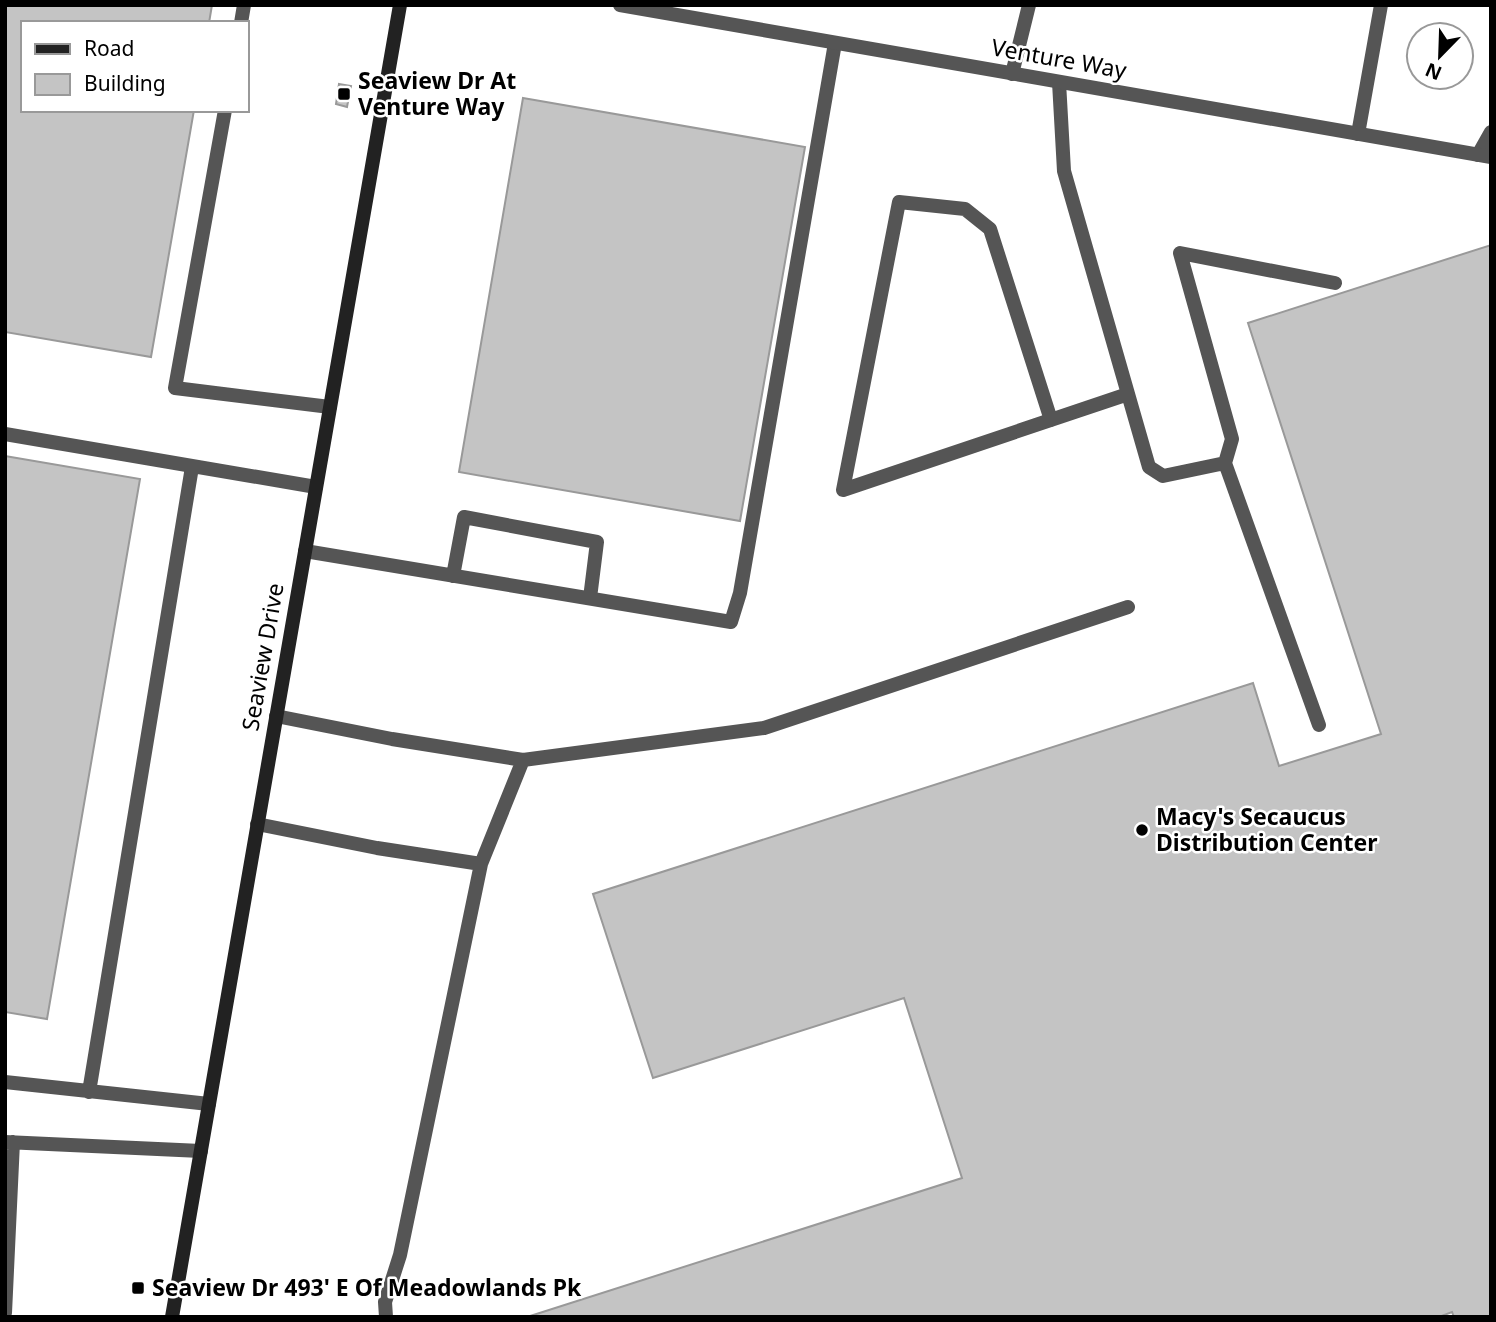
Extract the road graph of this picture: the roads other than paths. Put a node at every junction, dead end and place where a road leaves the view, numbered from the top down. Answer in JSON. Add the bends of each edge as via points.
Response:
{"nodes":[{"id":1,"x":400,"y":5,"type":"edge"},
{"id":2,"x":620,"y":5,"type":"edge"},
{"id":3,"x":1028,"y":5,"type":"edge"},
{"id":4,"x":1381,"y":5,"type":"edge"},
{"id":5,"x":835,"y":43,"type":"junction"},
{"id":6,"x":1012,"y":74,"type":"junction"},
{"id":7,"x":1059,"y":82,"type":"junction"},
{"id":8,"x":225,"y":112,"type":"edge"},
{"id":9,"x":1491,"y":132,"type":"edge"},
{"id":10,"x":1358,"y":134,"type":"junction"},
{"id":11,"x":1484,"y":156,"type":"edge"},
{"id":12,"x":1335,"y":283,"type":"dead end"},
{"id":13,"x":1128,"y":394,"type":"junction"},
{"id":14,"x":330,"y":407,"type":"junction"},
{"id":15,"x":1051,"y":420,"type":"junction"},
{"id":16,"x":5,"y":434,"type":"edge"},
{"id":17,"x":1225,"y":463,"type":"junction"},
{"id":18,"x":192,"y":467,"type":"junction"},
{"id":19,"x":316,"y":487,"type":"junction"},
{"id":20,"x":304,"y":551,"type":"junction"},
{"id":21,"x":453,"y":576,"type":"junction"},
{"id":22,"x":590,"y":598,"type":"junction"},
{"id":23,"x":1128,"y":607,"type":"dead end"},
{"id":24,"x":276,"y":716,"type":"junction"},
{"id":25,"x":1319,"y":725,"type":"dead end"},
{"id":26,"x":523,"y":760,"type":"junction"},
{"id":27,"x":257,"y":824,"type":"junction"},
{"id":28,"x":481,"y":863,"type":"junction"},
{"id":29,"x":5,"y":1082,"type":"edge"},
{"id":30,"x":89,"y":1092,"type":"junction"},
{"id":31,"x":209,"y":1104,"type":"junction"},
{"id":32,"x":9,"y":1142,"type":"edge"},
{"id":33,"x":201,"y":1151,"type":"junction"},
{"id":34,"x":5,"y":1313,"type":"edge"},
{"id":35,"x":172,"y":1317,"type":"edge"},
{"id":36,"x":386,"y":1317,"type":"edge"}],
"edges":[{"from":1,"to":14,"type":"main road","name":"Seaview Drive"},
{"from":2,"to":5,"type":"street","name":"Venture Way"},
{"from":3,"to":6,"type":"street"},
{"from":4,"to":10,"type":"street"},
{"from":5,"to":6,"type":"street","name":"Venture Way"},
{"from":5,"to":22,"type":"street","via":[[740,593],[731,622]]},
{"from":6,"to":7,"type":"street","name":"Venture Way"},
{"from":7,"to":10,"type":"street","name":"Venture Way"},
{"from":7,"to":13,"type":"street","via":[[1064,171]]},
{"from":8,"to":14,"type":"street","via":[[175,388]]},
{"from":9,"to":11,"type":"street"},
{"from":10,"to":11,"type":"street","name":"Venture Way"},
{"from":12,"to":17,"type":"street","via":[[1180,253],[1232,439]]},
{"from":13,"to":15,"type":"street"},
{"from":13,"to":17,"type":"street","via":[[1149,467],[1163,476]]},
{"from":14,"to":19,"type":"main road","name":"Seaview Drive"},
{"from":15,"to":15,"type":"street","via":[[843,490],[899,202],[965,209],[990,229]]},
{"from":16,"to":18,"type":"street"},
{"from":17,"to":25,"type":"street"},
{"from":18,"to":19,"type":"street"},
{"from":18,"to":30,"type":"street"},
{"from":19,"to":20,"type":"main road","name":"Seaview Drive"},
{"from":20,"to":21,"type":"street"},
{"from":20,"to":24,"type":"main road","name":"Seaview Drive"},
{"from":21,"to":22,"type":"street"},
{"from":21,"to":22,"type":"street","via":[[464,517],[597,542]]},
{"from":23,"to":26,"type":"street","via":[[764,728]]},
{"from":24,"to":26,"type":"street"},
{"from":24,"to":27,"type":"main road","name":"Seaview Drive"},
{"from":26,"to":28,"type":"street"},
{"from":27,"to":28,"type":"street"},
{"from":27,"to":31,"type":"main road","name":"Seaview Drive"},
{"from":28,"to":36,"type":"street","via":[[400,1255],[385,1301]]},
{"from":29,"to":30,"type":"street"},
{"from":30,"to":31,"type":"street"},
{"from":31,"to":33,"type":"main road","name":"Seaview Drive"},
{"from":32,"to":33,"type":"street"},
{"from":32,"to":34,"type":"street"},
{"from":33,"to":35,"type":"main road","name":"Seaview Drive"}]}
